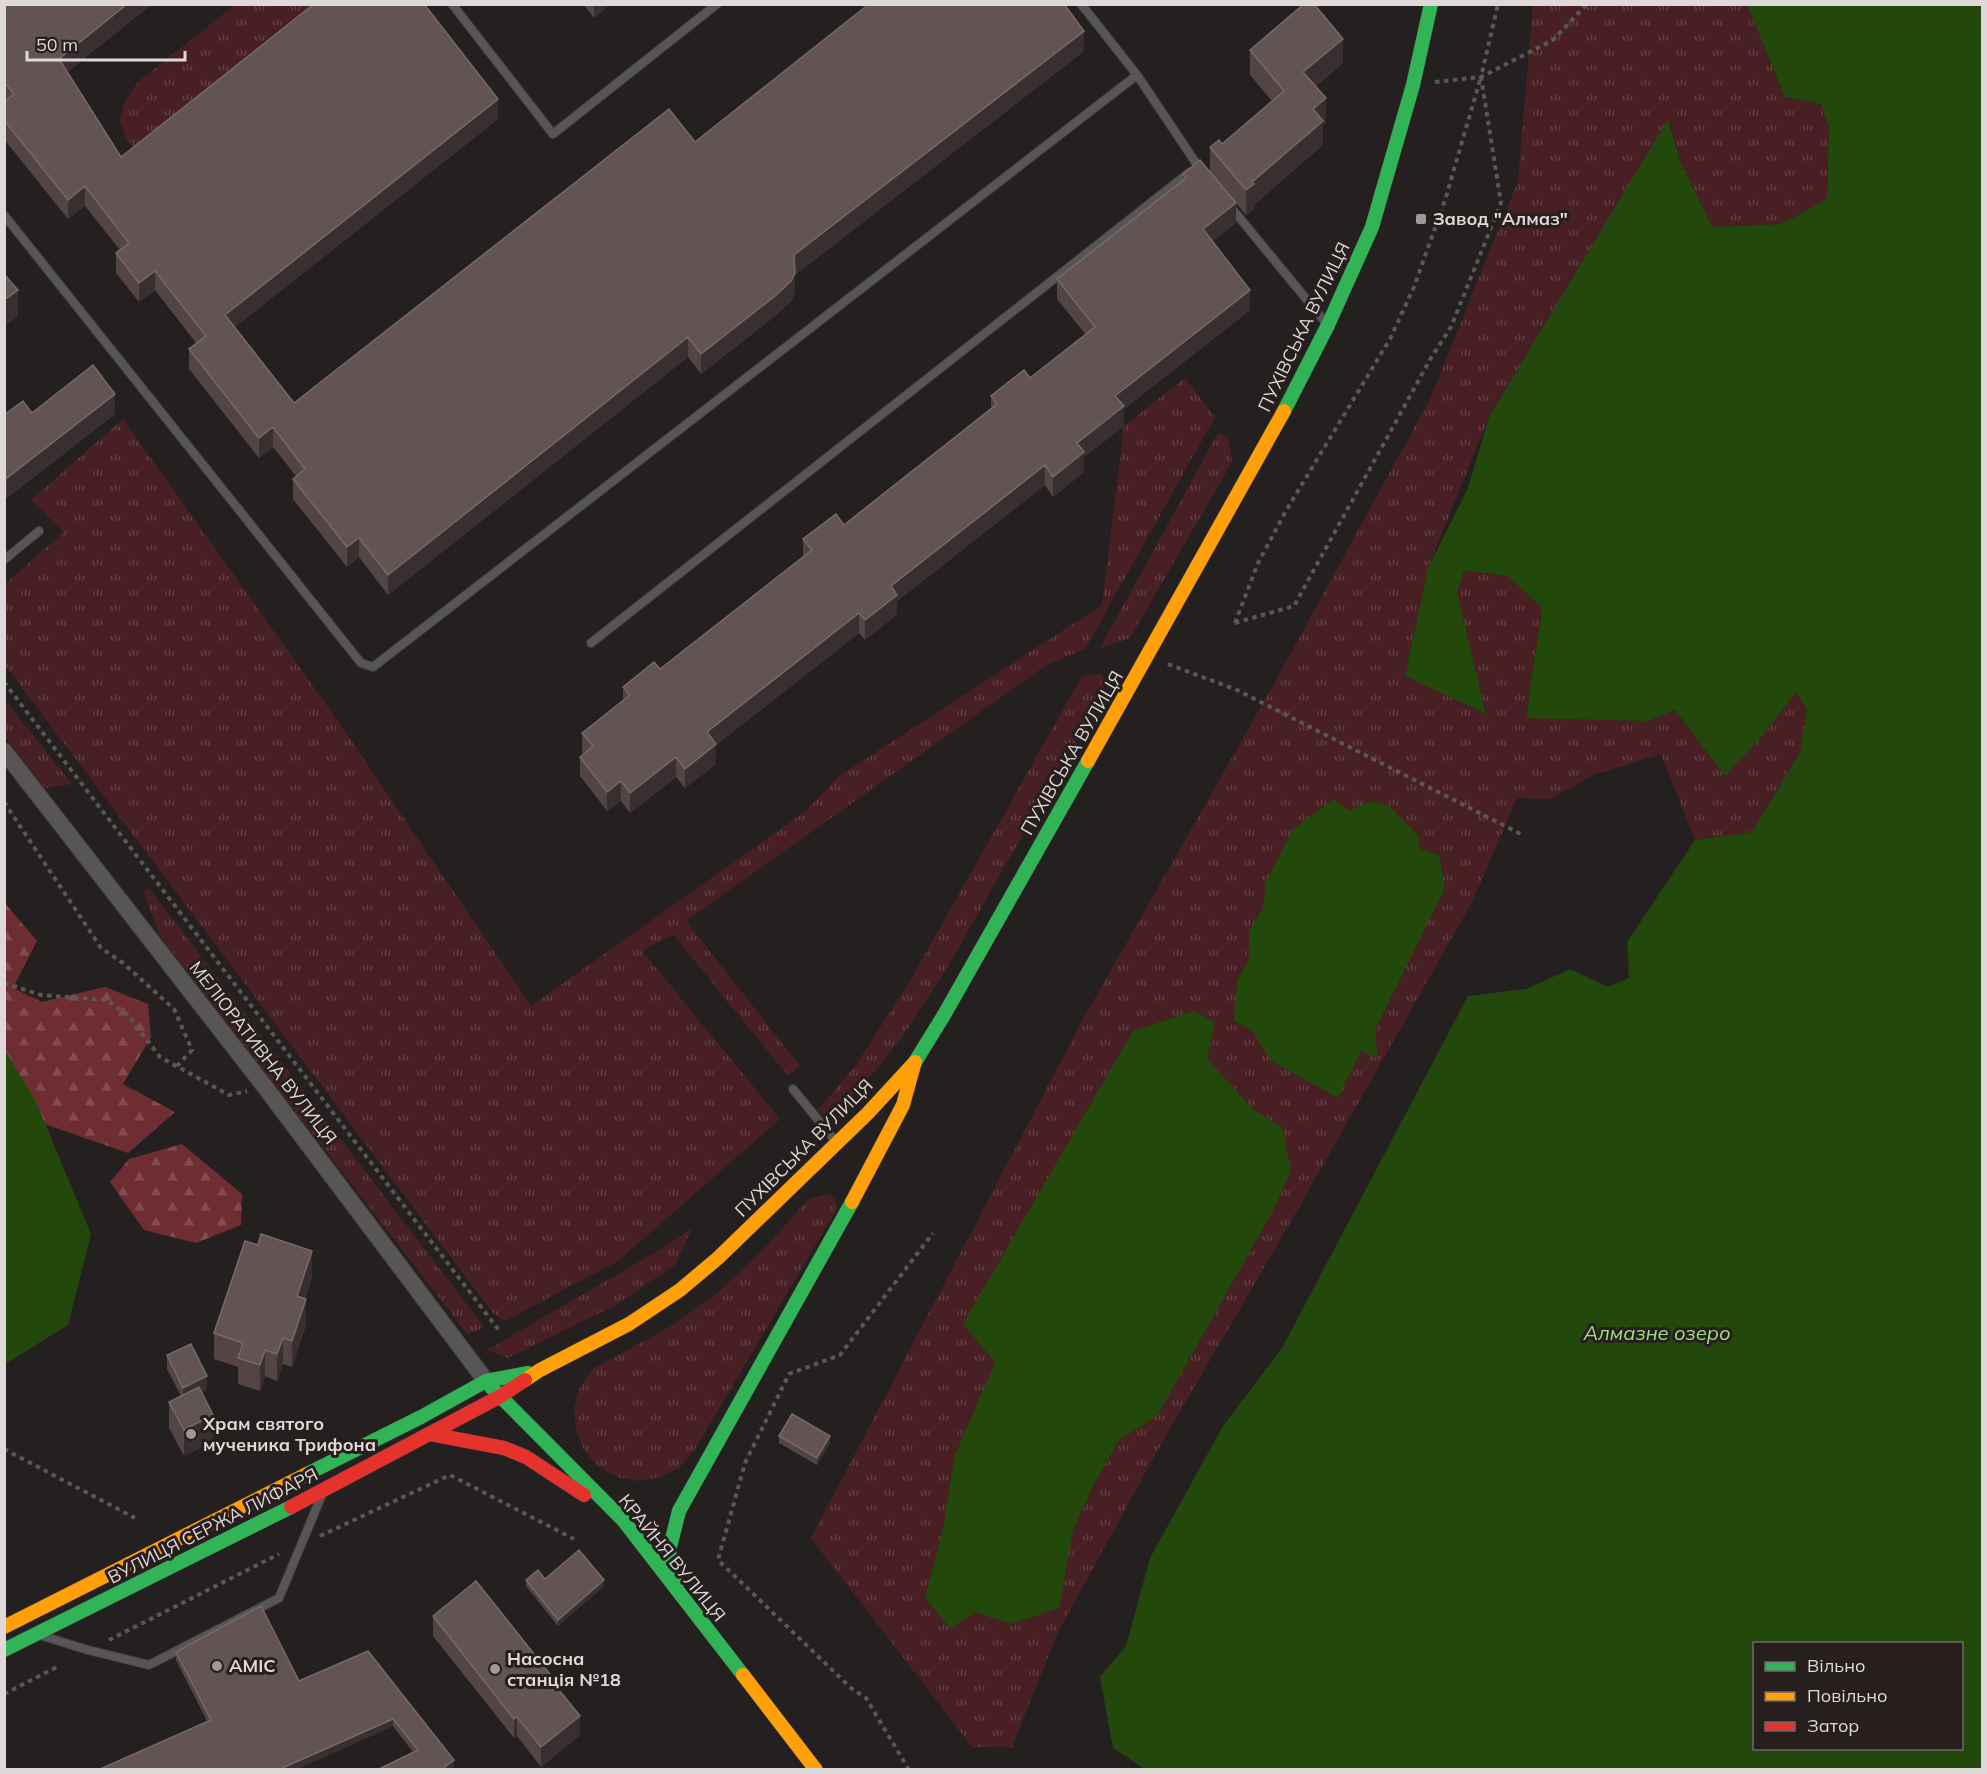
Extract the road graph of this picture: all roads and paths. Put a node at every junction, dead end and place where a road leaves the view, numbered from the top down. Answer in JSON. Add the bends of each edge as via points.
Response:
{"nodes":[{"id":1,"x":452,"y":4,"type":"edge"},
{"id":2,"x":717,"y":4,"type":"edge"},
{"id":3,"x":1081,"y":4,"type":"edge"},
{"id":4,"x":1431,"y":4,"type":"edge"},
{"id":5,"x":1498,"y":4,"type":"edge"},
{"id":6,"x":1587,"y":4,"type":"edge"},
{"id":7,"x":1137,"y":75,"type":"junction"},
{"id":8,"x":1481,"y":77,"type":"junction"},
{"id":9,"x":1413,"y":85,"type":"junction"},
{"id":10,"x":1197,"y":166,"type":"junction"},
{"id":11,"x":1205,"y":175,"type":"edge"},
{"id":12,"x":1220,"y":193,"type":"edge"},
{"id":13,"x":4,"y":215,"type":"edge"},
{"id":14,"x":1328,"y":325,"type":"junction"},
{"id":15,"x":39,"y":531,"type":"dead end"},
{"id":16,"x":4,"y":560,"type":"edge"},
{"id":17,"x":591,"y":643,"type":"dead end"},
{"id":18,"x":1148,"y":656,"type":"junction"},
{"id":19,"x":4,"y":682,"type":"edge"},
{"id":20,"x":4,"y":751,"type":"edge"},
{"id":21,"x":4,"y":802,"type":"edge"},
{"id":22,"x":1521,"y":834,"type":"dead end"},
{"id":23,"x":4,"y":983,"type":"edge"},
{"id":24,"x":915,"y":1062,"type":"junction"},
{"id":25,"x":177,"y":1066,"type":"junction"},
{"id":26,"x":266,"y":1087,"type":"junction"},
{"id":27,"x":793,"y":1089,"type":"dead end"},
{"id":28,"x":837,"y":1143,"type":"junction"},
{"id":29,"x":933,"y":1233,"type":"dead end"},
{"id":30,"x":501,"y":1333,"type":"dead end"},
{"id":31,"x":540,"y":1370,"type":"junction"},
{"id":32,"x":486,"y":1381,"type":"junction"},
{"id":33,"x":499,"y":1397,"type":"junction"},
{"id":34,"x":430,"y":1434,"type":"junction"},
{"id":35,"x":4,"y":1449,"type":"edge"},
{"id":36,"x":323,"y":1491,"type":"junction"},
{"id":37,"x":135,"y":1518,"type":"dead end"},
{"id":38,"x":623,"y":1520,"type":"junction"},
{"id":39,"x":317,"y":1538,"type":"dead end"},
{"id":40,"x":574,"y":1539,"type":"dead end"},
{"id":41,"x":279,"y":1554,"type":"dead end"},
{"id":42,"x":677,"y":1590,"type":"junction"},
{"id":43,"x":4,"y":1627,"type":"edge"},
{"id":44,"x":37,"y":1634,"type":"junction"},
{"id":45,"x":105,"y":1642,"type":"dead end"},
{"id":46,"x":4,"y":1650,"type":"edge"},
{"id":47,"x":59,"y":1666,"type":"dead end"},
{"id":48,"x":4,"y":1694,"type":"edge"},
{"id":49,"x":816,"y":1770,"type":"edge"},
{"id":50,"x":909,"y":1770,"type":"edge"}],
"edges":[{"from":1,"to":2,"type":"lane","via":[[553,134]]},
{"from":3,"to":7,"type":"lane"},
{"from":4,"to":9,"type":"street","name":"ПУХІВСЬКА ВУЛИЦЯ"},
{"from":5,"to":8,"type":"path"},
{"from":6,"to":8,"type":"path","via":[[1553,40]]},
{"from":7,"to":10,"type":"lane"},
{"from":7,"to":13,"type":"lane","via":[[373,666],[361,663]]},
{"from":8,"to":8,"type":"path","via":[[1446,197],[1414,287],[1390,339],[1258,563],[1235,623],[1294,606],[1451,327],[1501,203]]},
{"from":8,"to":9,"type":"path"},
{"from":9,"to":14,"type":"street","name":"ПУХІВСЬКА ВУЛИЦЯ","via":[[1372,227]]},
{"from":10,"to":11,"type":"lane"},
{"from":10,"to":17,"type":"lane"},
{"from":12,"to":14,"type":"lane"},
{"from":14,"to":18,"type":"street","name":"ПУХІВСЬКА ВУЛИЦЯ"},
{"from":15,"to":16,"type":"lane"},
{"from":18,"to":22,"type":"path","via":[[1237,690]]},
{"from":18,"to":24,"type":"street","name":"ПУХІВСЬКА ВУЛИЦЯ"},
{"from":19,"to":30,"type":"path"},
{"from":20,"to":26,"type":"street","name":"МЕЛІОРАТИВНА ВУЛИЦЯ"},
{"from":21,"to":25,"type":"path","via":[[101,948],[174,1009],[192,1050]]},
{"from":23,"to":25,"type":"path","via":[[41,995],[106,1000],[127,1014],[160,1057]]},
{"from":24,"to":28,"type":"street","name":"ПУХІВСЬКА ВУЛИЦЯ"},
{"from":24,"to":42,"type":"street","via":[[903,1105],[876,1159],[679,1511],[669,1551]]},
{"from":25,"to":26,"type":"path","via":[[229,1095]]},
{"from":26,"to":32,"type":"street","name":"МЕЛІОРАТИВНА ВУЛИЦЯ"},
{"from":27,"to":28,"type":"lane"},
{"from":28,"to":31,"type":"street","name":"ПУХІВСЬКА ВУЛИЦЯ","via":[[680,1290],[629,1324]]},
{"from":29,"to":50,"type":"path","via":[[840,1355],[789,1374],[745,1463],[718,1560],[852,1689],[867,1698]]},
{"from":31,"to":32,"type":"street","name":"ПУХІВСЬКА ВУЛИЦЯ"},
{"from":31,"to":33,"type":"street","name":"ПУХІВСЬКА ВУЛИЦЯ"},
{"from":32,"to":33,"type":"street","name":"КРАЙНЯ ВУЛИЦЯ"},
{"from":32,"to":43,"type":"street","name":"ВУЛИЦЯ СЕРЖА ЛИФАРЯ"},
{"from":33,"to":34,"type":"street","name":"ВУЛИЦЯ СЕРЖА ЛИФАРЯ"},
{"from":33,"to":38,"type":"street","name":"КРАЙНЯ ВУЛИЦЯ"},
{"from":34,"to":36,"type":"street","name":"ВУЛИЦЯ СЕРЖА ЛИФАРЯ"},
{"from":34,"to":38,"type":"street","via":[[504,1448],[526,1457]]},
{"from":35,"to":37,"type":"path"},
{"from":36,"to":44,"type":"street","name":"ВУЛИЦЯ СЕРЖА ЛИФАРЯ"},
{"from":36,"to":44,"type":"lane","via":[[279,1598],[149,1665]]},
{"from":38,"to":42,"type":"street","name":"КРАЙНЯ ВУЛИЦЯ"},
{"from":39,"to":40,"type":"path","via":[[450,1475]]},
{"from":41,"to":45,"type":"path"},
{"from":42,"to":49,"type":"street","name":"КРАЙНЯ ВУЛИЦЯ"},
{"from":44,"to":46,"type":"street","name":"ВУЛИЦЯ СЕРЖА ЛИФАРЯ"},
{"from":47,"to":48,"type":"path"}]}
